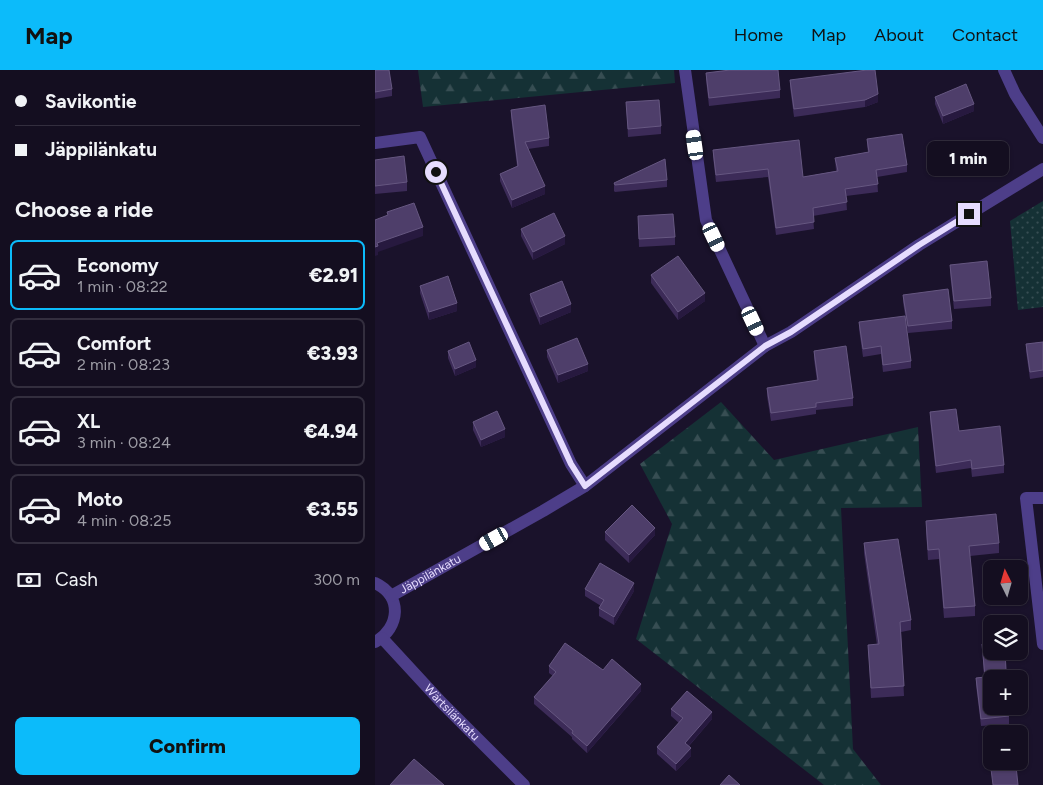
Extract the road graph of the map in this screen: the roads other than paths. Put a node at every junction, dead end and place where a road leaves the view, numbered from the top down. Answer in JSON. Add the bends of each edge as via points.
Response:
{"nodes":[{"id":1,"x":685,"y":70,"type":"edge"},
{"id":2,"x":1004,"y":70,"type":"edge"},
{"id":3,"x":1043,"y":138,"type":"edge"},
{"id":4,"x":375,"y":143,"type":"edge"},
{"id":5,"x":1043,"y":168,"type":"edge"},
{"id":6,"x":765,"y":346,"type":"junction"},
{"id":7,"x":585,"y":486,"type":"junction"},
{"id":8,"x":1043,"y":498,"type":"edge"},
{"id":9,"x":375,"y":583,"type":"edge"},
{"id":10,"x":391,"y":596,"type":"junction"},
{"id":11,"x":379,"y":640,"type":"edge"},
{"id":12,"x":1043,"y":644,"type":"edge"},
{"id":13,"x":524,"y":785,"type":"edge"}],
"edges":[{"from":1,"to":6,"type":"street","via":[[706,220]]},
{"from":2,"to":3,"type":"street"},
{"from":4,"to":7,"type":"street","via":[[420,138],[571,464]]},
{"from":5,"to":6,"type":"street","name":"Jäppilänkatu"},
{"from":6,"to":7,"type":"street","name":"Jäppilänkatu"},
{"from":7,"to":10,"type":"street","name":"Jäppilänkatu"},
{"from":8,"to":12,"type":"street","via":[[1026,498]]},
{"from":9,"to":10,"type":"street"},
{"from":10,"to":11,"type":"street","via":[[395,614],[393,623]]},
{"from":11,"to":13,"type":"street","name":"Wärtsilänkatu"}]}
